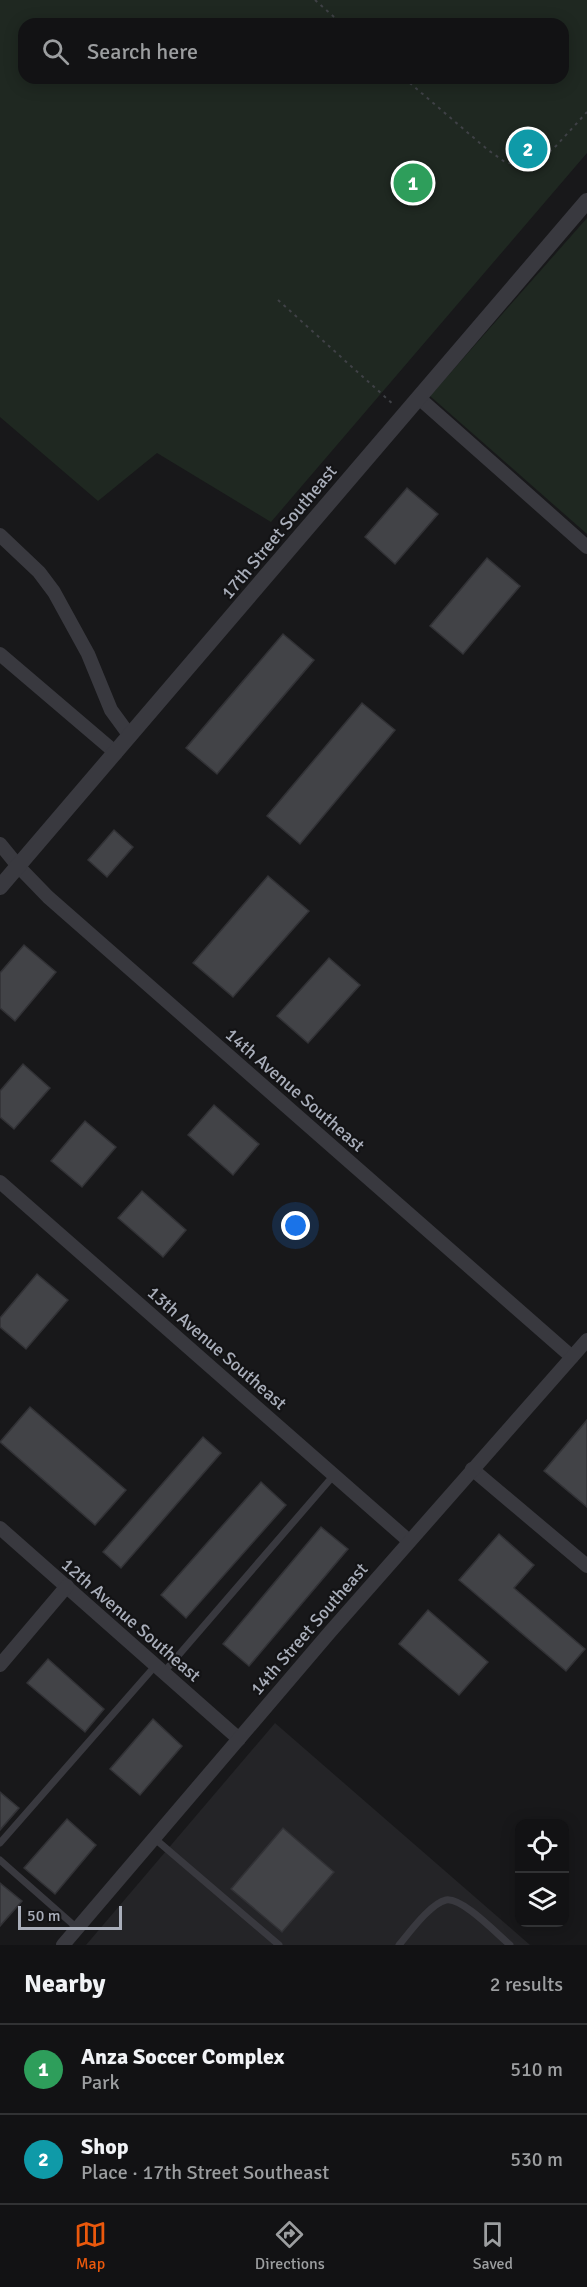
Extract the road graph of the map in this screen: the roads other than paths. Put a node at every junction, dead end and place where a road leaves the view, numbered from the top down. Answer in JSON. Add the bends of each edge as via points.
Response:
{"nodes":[{"id":1,"x":587,"y":201,"type":"edge"},
{"id":2,"x":418,"y":398,"type":"junction"},
{"id":3,"x":0,"y":535,"type":"edge"},
{"id":4,"x":587,"y":547,"type":"edge"},
{"id":5,"x":0,"y":654,"type":"edge"},
{"id":6,"x":130,"y":736,"type":"junction"},
{"id":7,"x":116,"y":753,"type":"junction"},
{"id":8,"x":0,"y":844,"type":"edge"},
{"id":9,"x":18,"y":866,"type":"junction"},
{"id":10,"x":0,"y":887,"type":"edge"},
{"id":11,"x":0,"y":1182,"type":"edge"},
{"id":12,"x":587,"y":1340,"type":"edge"},
{"id":13,"x":572,"y":1357,"type":"junction"},
{"id":14,"x":472,"y":1469,"type":"junction"},
{"id":15,"x":334,"y":1475,"type":"junction"},
{"id":16,"x":0,"y":1528,"type":"edge"},
{"id":17,"x":410,"y":1541,"type":"junction"},
{"id":18,"x":587,"y":1566,"type":"edge"},
{"id":19,"x":67,"y":1586,"type":"junction"},
{"id":20,"x":0,"y":1665,"type":"edge"},
{"id":21,"x":160,"y":1668,"type":"junction"},
{"id":22,"x":239,"y":1739,"type":"junction"},
{"id":23,"x":154,"y":1838,"type":"junction"},
{"id":24,"x":0,"y":1844,"type":"edge"},
{"id":25,"x":0,"y":1860,"type":"edge"},
{"id":26,"x":77,"y":1928,"type":"junction"},
{"id":27,"x":63,"y":1945,"type":"edge"},
{"id":28,"x":279,"y":1945,"type":"edge"},
{"id":29,"x":399,"y":1945,"type":"edge"},
{"id":30,"x":510,"y":1945,"type":"edge"}],
"edges":[{"from":1,"to":2,"type":"street","name":"17th Street Southeast"},
{"from":2,"to":4,"type":"street"},
{"from":2,"to":6,"type":"street","name":"17th Street Southeast"},
{"from":3,"to":6,"type":"street","via":[[54,592],[88,654],[111,710]]},
{"from":5,"to":7,"type":"street"},
{"from":6,"to":7,"type":"street","name":"17th Street Southeast"},
{"from":7,"to":9,"type":"street","name":"17th Street Southeast"},
{"from":8,"to":9,"type":"street","name":"14th Avenue Southeast"},
{"from":9,"to":10,"type":"street","name":"17th Street Southeast"},
{"from":9,"to":13,"type":"street","name":"14th Avenue Southeast","via":[[48,897]]},
{"from":11,"to":15,"type":"street","name":"13th Avenue Southeast"},
{"from":12,"to":13,"type":"street","name":"14th Street Southeast"},
{"from":13,"to":14,"type":"street","name":"14th Street Southeast"},
{"from":14,"to":17,"type":"street","name":"14th Street Southeast"},
{"from":14,"to":18,"type":"street"},
{"from":15,"to":17,"type":"street","name":"13th Avenue Southeast"},
{"from":15,"to":21,"type":"lane"},
{"from":16,"to":19,"type":"street","name":"12th Avenue Southeast"},
{"from":17,"to":22,"type":"street","name":"14th Street Southeast"},
{"from":19,"to":20,"type":"street"},
{"from":19,"to":21,"type":"street","name":"12th Avenue Southeast"},
{"from":21,"to":22,"type":"street","name":"12th Avenue Southeast"},
{"from":21,"to":24,"type":"lane"},
{"from":22,"to":23,"type":"street","name":"14th Street Southeast"},
{"from":23,"to":26,"type":"street","name":"14th Street Southeast"},
{"from":23,"to":28,"type":"lane"},
{"from":25,"to":26,"type":"lane"},
{"from":26,"to":27,"type":"street","name":"14th Street Southeast"},
{"from":29,"to":30,"type":"lane","via":[[445,1900],[464,1905]]}]}
